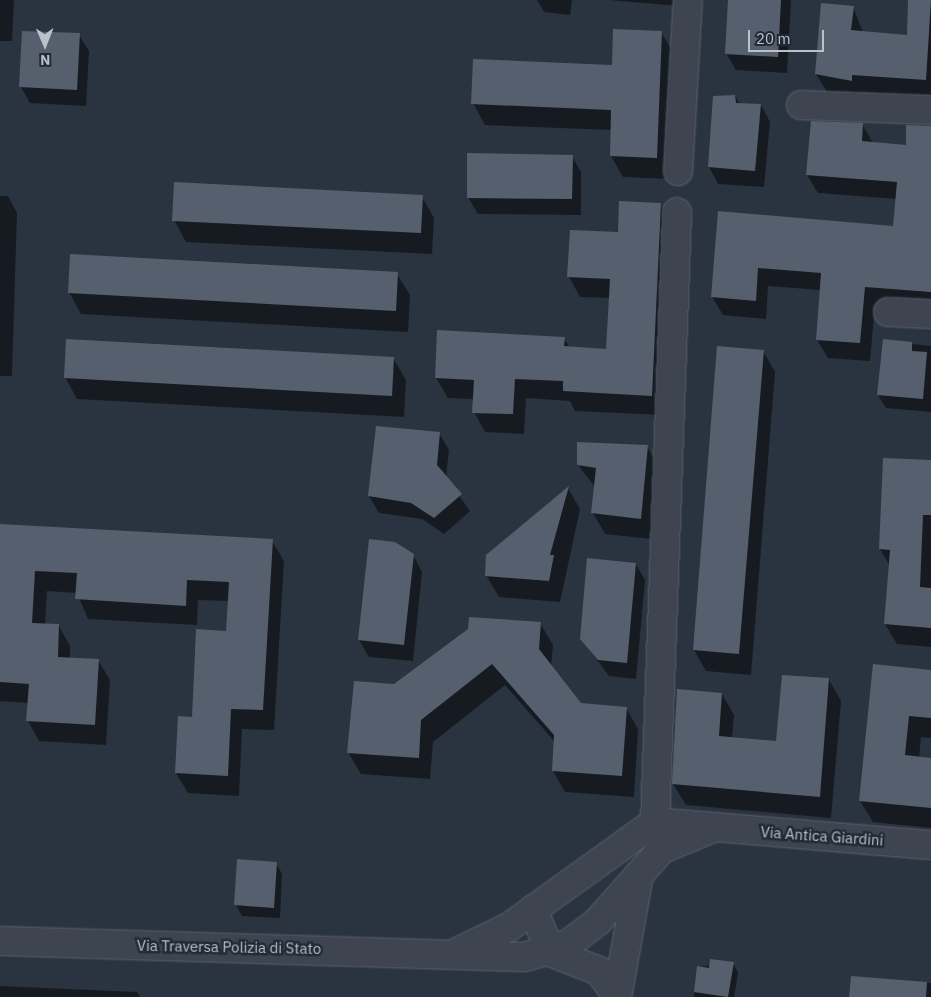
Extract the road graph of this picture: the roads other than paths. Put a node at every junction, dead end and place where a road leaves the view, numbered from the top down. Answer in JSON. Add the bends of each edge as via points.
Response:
{"nodes":[{"id":1,"x":688,"y":0,"type":"edge"},
{"id":2,"x":801,"y":105,"type":"dead end"},
{"id":3,"x":931,"y":110,"type":"edge"},
{"id":4,"x":678,"y":171,"type":"dead end"},
{"id":5,"x":677,"y":212,"type":"dead end"},
{"id":6,"x":888,"y":312,"type":"dead end"},
{"id":7,"x":931,"y":314,"type":"edge"},
{"id":8,"x":646,"y":826,"type":"junction"},
{"id":9,"x":713,"y":828,"type":"junction"},
{"id":10,"x":931,"y":845,"type":"edge"},
{"id":11,"x":591,"y":865,"type":"junction"},
{"id":12,"x":639,"y":872,"type":"junction"},
{"id":13,"x":619,"y":898,"type":"junction"},
{"id":14,"x":533,"y":909,"type":"junction"},
{"id":15,"x":0,"y":941,"type":"edge"},
{"id":16,"x":457,"y":952,"type":"junction"},
{"id":17,"x":550,"y":952,"type":"junction"},
{"id":18,"x":617,"y":997,"type":"edge"}],
"edges":[{"from":1,"to":4,"type":"street"},
{"from":2,"to":3,"type":"street"},
{"from":5,"to":8,"type":"street"},
{"from":6,"to":7,"type":"street"},
{"from":8,"to":9,"type":"street","name":"Via Antica Giardini"},
{"from":8,"to":11,"type":"street"},
{"from":8,"to":12,"type":"street"},
{"from":9,"to":10,"type":"street","name":"Via Antica Giardini"},
{"from":9,"to":12,"type":"street","name":"Via Antica Giardini","via":[[662,849]]},
{"from":11,"to":13,"type":"street","via":[[609,878]]},
{"from":11,"to":14,"type":"street"},
{"from":12,"to":13,"type":"street","name":"Via Antica Giardini"},
{"from":12,"to":18,"type":"street"},
{"from":13,"to":17,"type":"street","name":"Via Antica Giardini","via":[[598,921],[568,944]]},
{"from":14,"to":16,"type":"street","via":[[508,927]]},
{"from":14,"to":17,"type":"street"},
{"from":15,"to":16,"type":"street","name":"Via Traversa Polizia di Stato"},
{"from":16,"to":17,"type":"street","name":"Via Antica Giardini","via":[[497,958]]},
{"from":17,"to":18,"type":"street","via":[[599,971]]}]}
